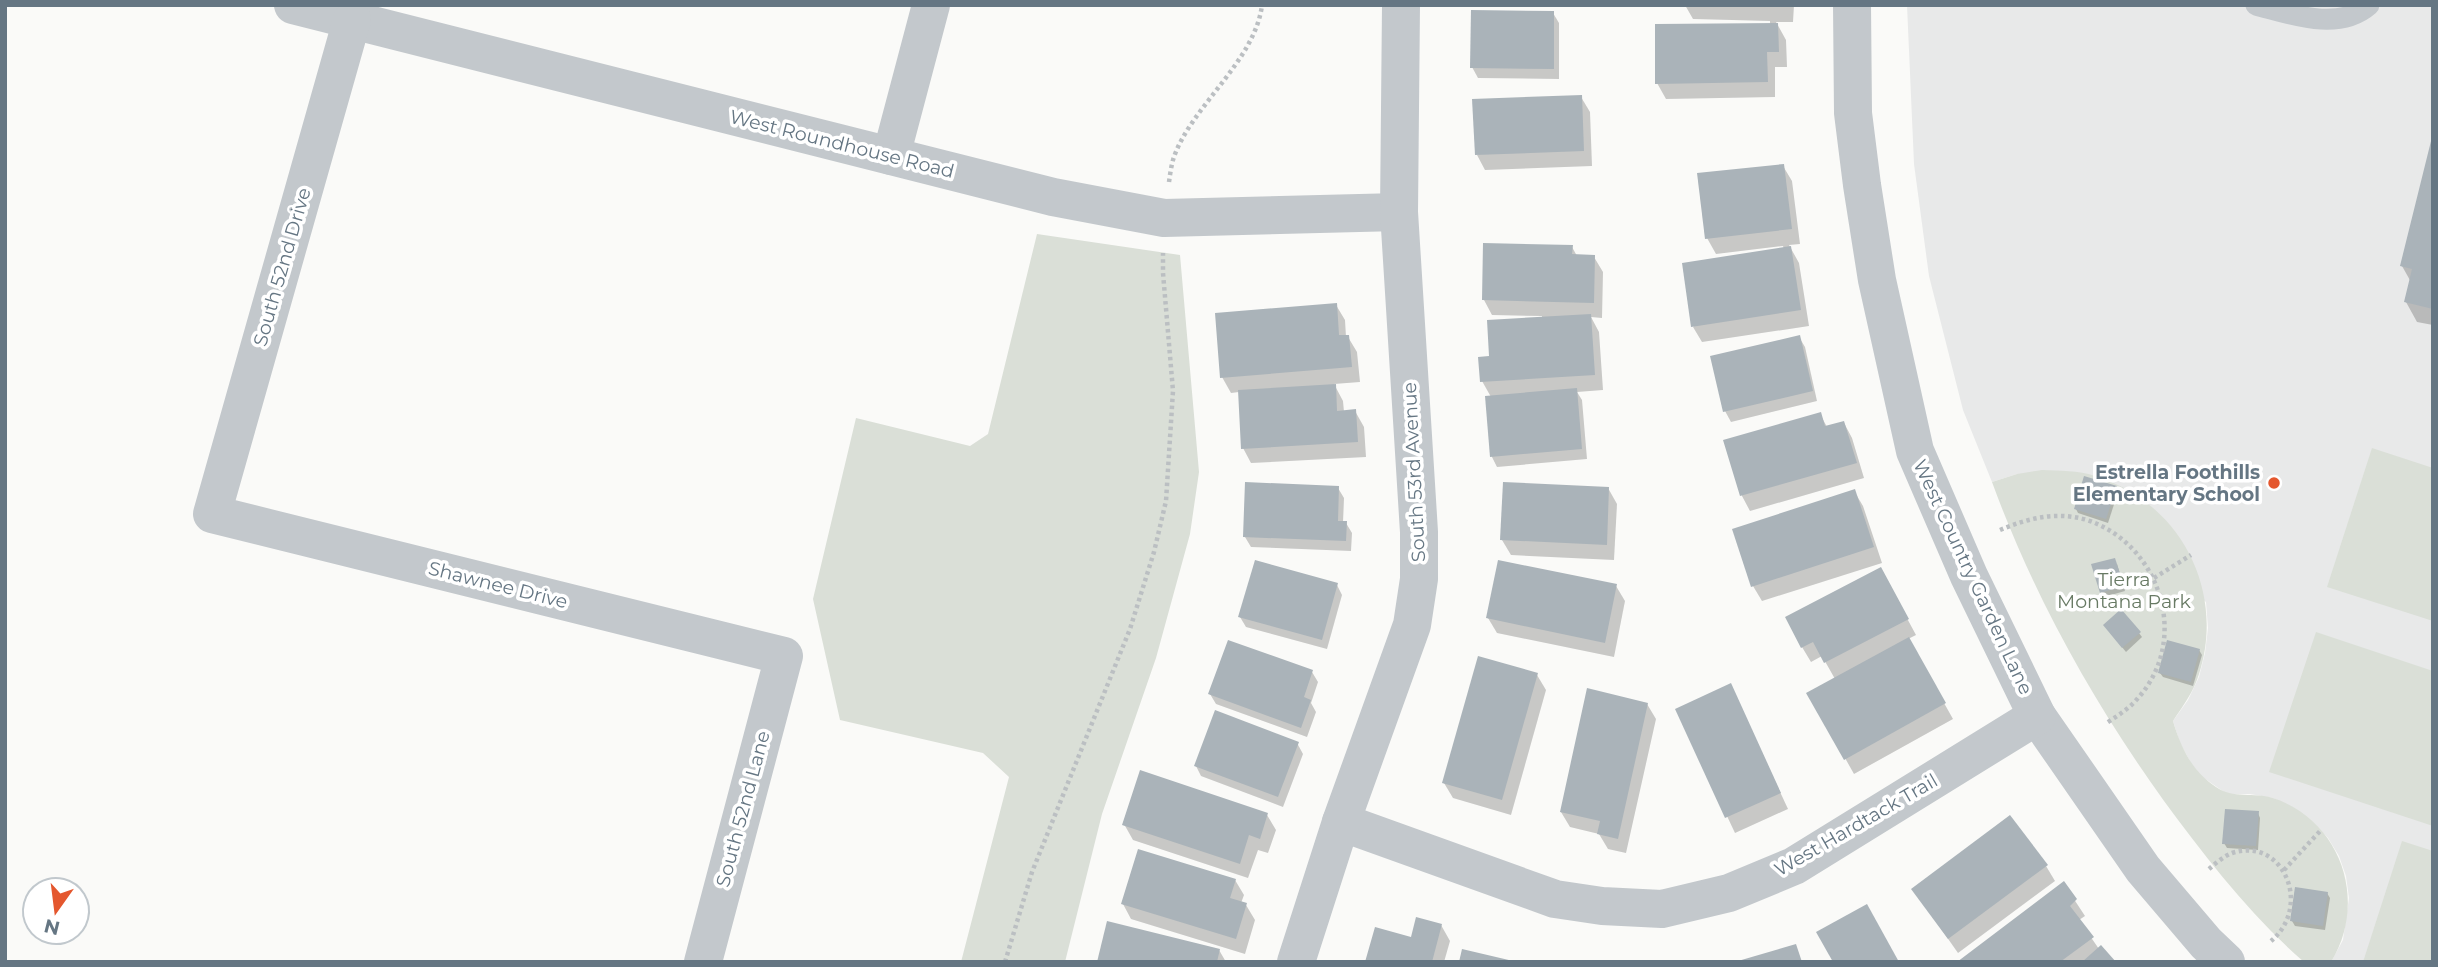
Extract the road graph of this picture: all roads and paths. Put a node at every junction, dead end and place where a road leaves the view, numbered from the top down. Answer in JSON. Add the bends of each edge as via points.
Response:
{"nodes":[{"id":1,"x":293,"y":5,"type":"edge"},
{"id":2,"x":931,"y":5,"type":"edge"},
{"id":3,"x":1262,"y":5,"type":"edge"},
{"id":4,"x":1401,"y":5,"type":"edge"},
{"id":5,"x":1852,"y":5,"type":"edge"},
{"id":6,"x":2256,"y":5,"type":"edge"},
{"id":7,"x":2369,"y":5,"type":"edge"},
{"id":8,"x":352,"y":20,"type":"junction"},
{"id":9,"x":891,"y":156,"type":"junction"},
{"id":10,"x":1399,"y":212,"type":"junction"},
{"id":11,"x":1164,"y":218,"type":"junction"},
{"id":12,"x":212,"y":514,"type":"joint"},
{"id":13,"x":2000,"y":530,"type":"dead end"},
{"id":14,"x":2191,"y":555,"type":"dead end"},
{"id":15,"x":2154,"y":578,"type":"junction"},
{"id":16,"x":784,"y":656,"type":"joint"},
{"id":17,"x":2037,"y":716,"type":"junction"},
{"id":18,"x":2105,"y":724,"type":"dead end"},
{"id":19,"x":1341,"y":822,"type":"junction"},
{"id":20,"x":2321,"y":830,"type":"dead end"},
{"id":21,"x":2209,"y":869,"type":"dead end"},
{"id":22,"x":2284,"y":870,"type":"junction"},
{"id":23,"x":2270,"y":941,"type":"dead end"},
{"id":24,"x":703,"y":962,"type":"edge"},
{"id":25,"x":1005,"y":962,"type":"edge"},
{"id":26,"x":1296,"y":962,"type":"edge"},
{"id":27,"x":2226,"y":962,"type":"edge"}],
"edges":[{"from":1,"to":8,"type":"street","name":"West Roundhouse Road"},
{"from":2,"to":9,"type":"street"},
{"from":3,"to":11,"type":"path","via":[[1250,40],[1173,159]]},
{"from":4,"to":10,"type":"street","name":"South 53rd Avenue"},
{"from":5,"to":17,"type":"street","name":"West Country Garden Lane","via":[[1853,114],[1862,186],[1877,280],[1915,451]]},
{"from":6,"to":7,"type":"lane","via":[[2327,19],[2350,16]]},
{"from":8,"to":9,"type":"street","name":"West Roundhouse Road"},
{"from":8,"to":12,"type":"street","name":"South 52nd Drive"},
{"from":9,"to":11,"type":"street","name":"West Roundhouse Road","via":[[1053,197]]},
{"from":10,"to":11,"type":"street","name":"West Roundhouse Road"},
{"from":10,"to":19,"type":"street","name":"South 53rd Avenue","via":[[1419,579],[1412,625]]},
{"from":11,"to":25,"type":"path","via":[[1163,273],[1174,391],[1166,501],[1130,629],[1032,872]]},
{"from":12,"to":16,"type":"street","name":"Shawnee Drive"},
{"from":13,"to":15,"type":"path","via":[[2042,516],[2085,520],[2124,540]]},
{"from":14,"to":15,"type":"path"},
{"from":15,"to":18,"type":"path","via":[[2165,616],[2160,659],[2139,697]]},
{"from":16,"to":24,"type":"street","name":"South 52nd Lane"},
{"from":17,"to":19,"type":"street","name":"West Hardtack Trail","via":[[1794,866],[1729,893],[1662,909],[1555,899]]},
{"from":17,"to":27,"type":"street","name":"West Country Garden Lane","via":[[2143,869]]},
{"from":19,"to":26,"type":"street","name":"South 53rd Avenue"},
{"from":20,"to":22,"type":"path"},
{"from":21,"to":22,"type":"path","via":[[2243,851],[2268,857]]},
{"from":22,"to":23,"type":"path","via":[[2291,906],[2282,932]]}]}
